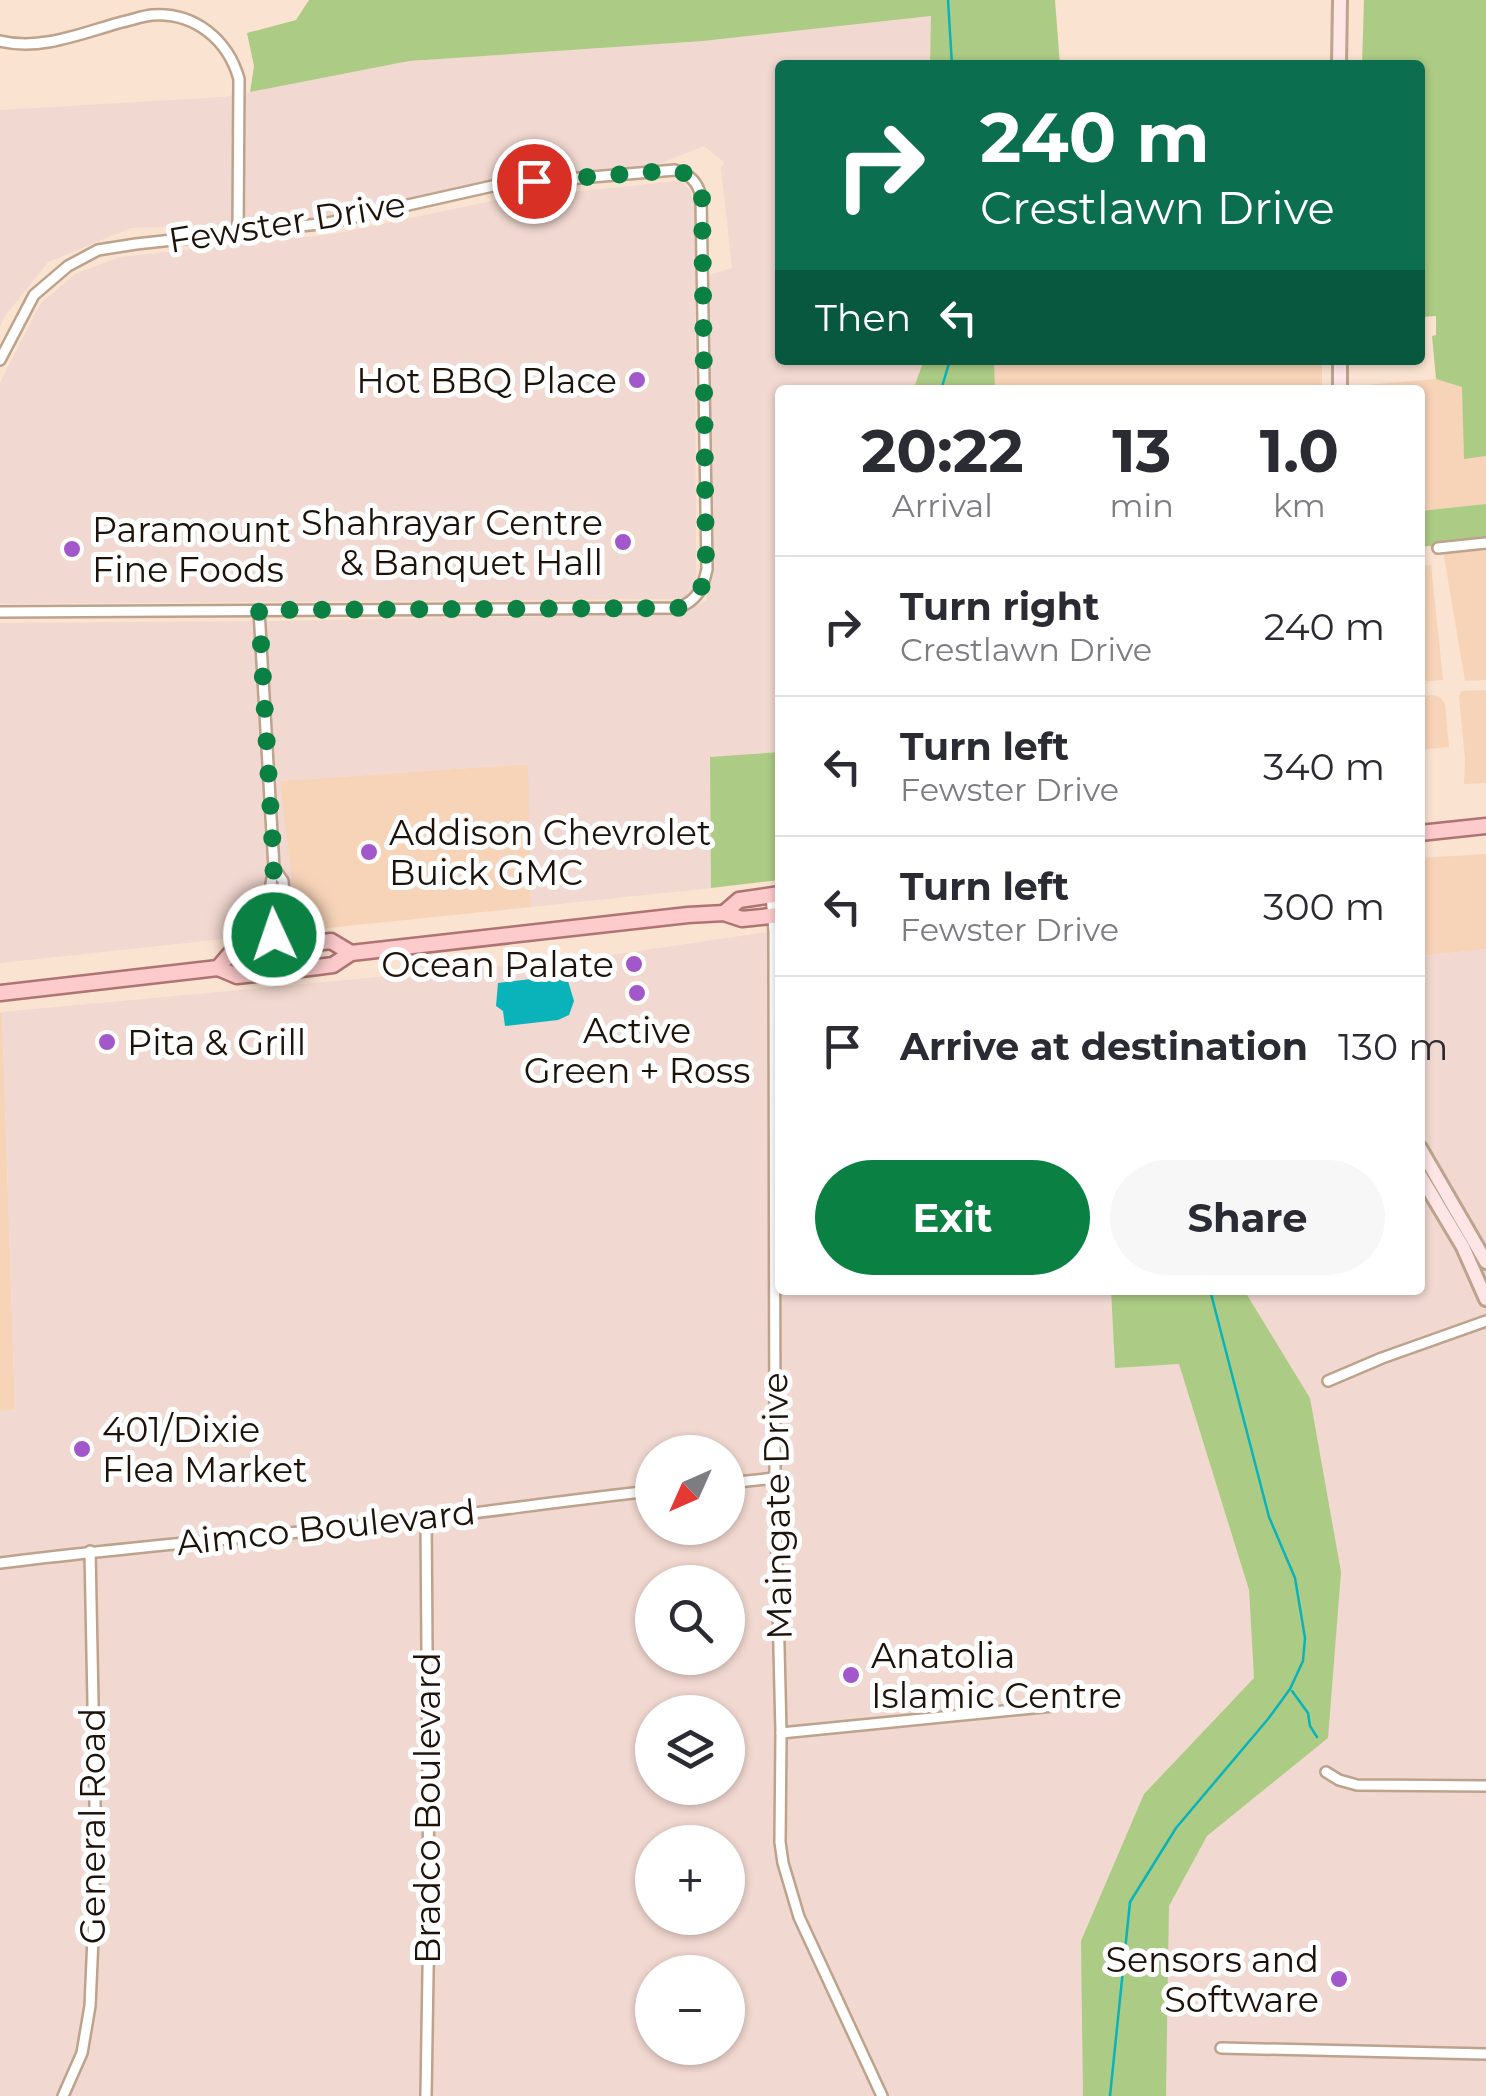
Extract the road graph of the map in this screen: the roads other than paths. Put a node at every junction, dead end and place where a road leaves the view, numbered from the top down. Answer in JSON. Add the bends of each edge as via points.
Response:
{"nodes":[{"id":1,"x":1340,"y":0,"type":"edge"},
{"id":2,"x":0,"y":41,"type":"edge"},
{"id":3,"x":1339,"y":60,"type":"edge"},
{"id":4,"x":238,"y":232,"type":"junction"},
{"id":5,"x":0,"y":360,"type":"edge"},
{"id":6,"x":1486,"y":544,"type":"edge"},
{"id":7,"x":1438,"y":548,"type":"dead end"},
{"id":8,"x":259,"y":610,"type":"junction"},
{"id":9,"x":0,"y":612,"type":"edge"},
{"id":10,"x":1486,"y":826,"type":"edge"},
{"id":11,"x":1425,"y":831,"type":"edge"},
{"id":12,"x":775,"y":895,"type":"edge"},
{"id":13,"x":724,"y":913,"type":"junction"},
{"id":14,"x":775,"y":915,"type":"edge"},
{"id":15,"x":282,"y":946,"type":"junction"},
{"id":16,"x":351,"y":953,"type":"junction"},
{"id":17,"x":218,"y":968,"type":"junction"},
{"id":18,"x":284,"y":971,"type":"junction"},
{"id":19,"x":0,"y":993,"type":"edge"},
{"id":20,"x":1425,"y":1157,"type":"edge"},
{"id":21,"x":1425,"y":1183,"type":"edge"},
{"id":22,"x":1486,"y":1262,"type":"edge"},
{"id":23,"x":775,"y":1295,"type":"edge"},
{"id":24,"x":1486,"y":1299,"type":"edge"},
{"id":25,"x":1486,"y":1320,"type":"edge"},
{"id":26,"x":1328,"y":1381,"type":"dead end"},
{"id":27,"x":775,"y":1478,"type":"junction"},
{"id":28,"x":745,"y":1481,"type":"edge"},
{"id":29,"x":635,"y":1493,"type":"edge"},
{"id":30,"x":426,"y":1519,"type":"junction"},
{"id":31,"x":90,"y":1551,"type":"junction"},
{"id":32,"x":0,"y":1563,"type":"edge"},
{"id":33,"x":1053,"y":1706,"type":"dead end"},
{"id":34,"x":781,"y":1733,"type":"junction"},
{"id":35,"x":1326,"y":1772,"type":"dead end"},
{"id":36,"x":1486,"y":1786,"type":"edge"},
{"id":37,"x":1221,"y":2048,"type":"dead end"},
{"id":38,"x":1486,"y":2054,"type":"edge"},
{"id":39,"x":62,"y":2096,"type":"edge"},
{"id":40,"x":426,"y":2096,"type":"edge"},
{"id":41,"x":882,"y":2096,"type":"edge"}],
"edges":[{"from":1,"to":3,"type":"main road"},
{"from":2,"to":4,"type":"street","via":[[50,42],[151,15],[182,18],[211,33],[238,79]]},
{"from":4,"to":5,"type":"street","name":"Fewster Drive","via":[[117,246],[76,261],[34,295]]},
{"from":4,"to":8,"type":"street","name":"Fewster Drive","via":[[328,223],[497,184],[676,170],[691,178],[702,197],[706,569],[696,597],[678,608]]},
{"from":6,"to":7,"type":"street"},
{"from":8,"to":9,"type":"street"},
{"from":8,"to":15,"type":"street","via":[[274,868],[283,881]]},
{"from":10,"to":11,"type":"main road"},
{"from":12,"to":13,"type":"main road","via":[[739,900]]},
{"from":13,"to":14,"type":"main road","via":[[742,919]]},
{"from":13,"to":16,"type":"main road"},
{"from":15,"to":16,"type":"main road","via":[[331,941]]},
{"from":15,"to":17,"type":"main road","via":[[230,954]]},
{"from":15,"to":18,"type":"street"},
{"from":16,"to":18,"type":"main road","via":[[333,966]]},
{"from":17,"to":18,"type":"main road","via":[[237,976]]},
{"from":17,"to":19,"type":"main road"},
{"from":20,"to":22,"type":"main road"},
{"from":21,"to":24,"type":"main road"},
{"from":23,"to":27,"type":"street","name":"Maingate Drive"},
{"from":25,"to":26,"type":"street"},
{"from":27,"to":28,"type":"street"},
{"from":27,"to":34,"type":"street","name":"Maingate Drive"},
{"from":29,"to":30,"type":"street","name":"Aimco Boulevard"},
{"from":30,"to":31,"type":"street","name":"Aimco Boulevard"},
{"from":30,"to":40,"type":"street","name":"Bradco Boulevard"},
{"from":31,"to":32,"type":"street","name":"Aimco Boulevard"},
{"from":31,"to":39,"type":"street","name":"General Road","via":[[94,1914],[87,2032]]},
{"from":33,"to":34,"type":"street"},
{"from":34,"to":41,"type":"street","name":"Maingate Drive","via":[[780,1842],[790,1892]]},
{"from":35,"to":36,"type":"street","via":[[1358,1784]]},
{"from":37,"to":38,"type":"street"}]}
